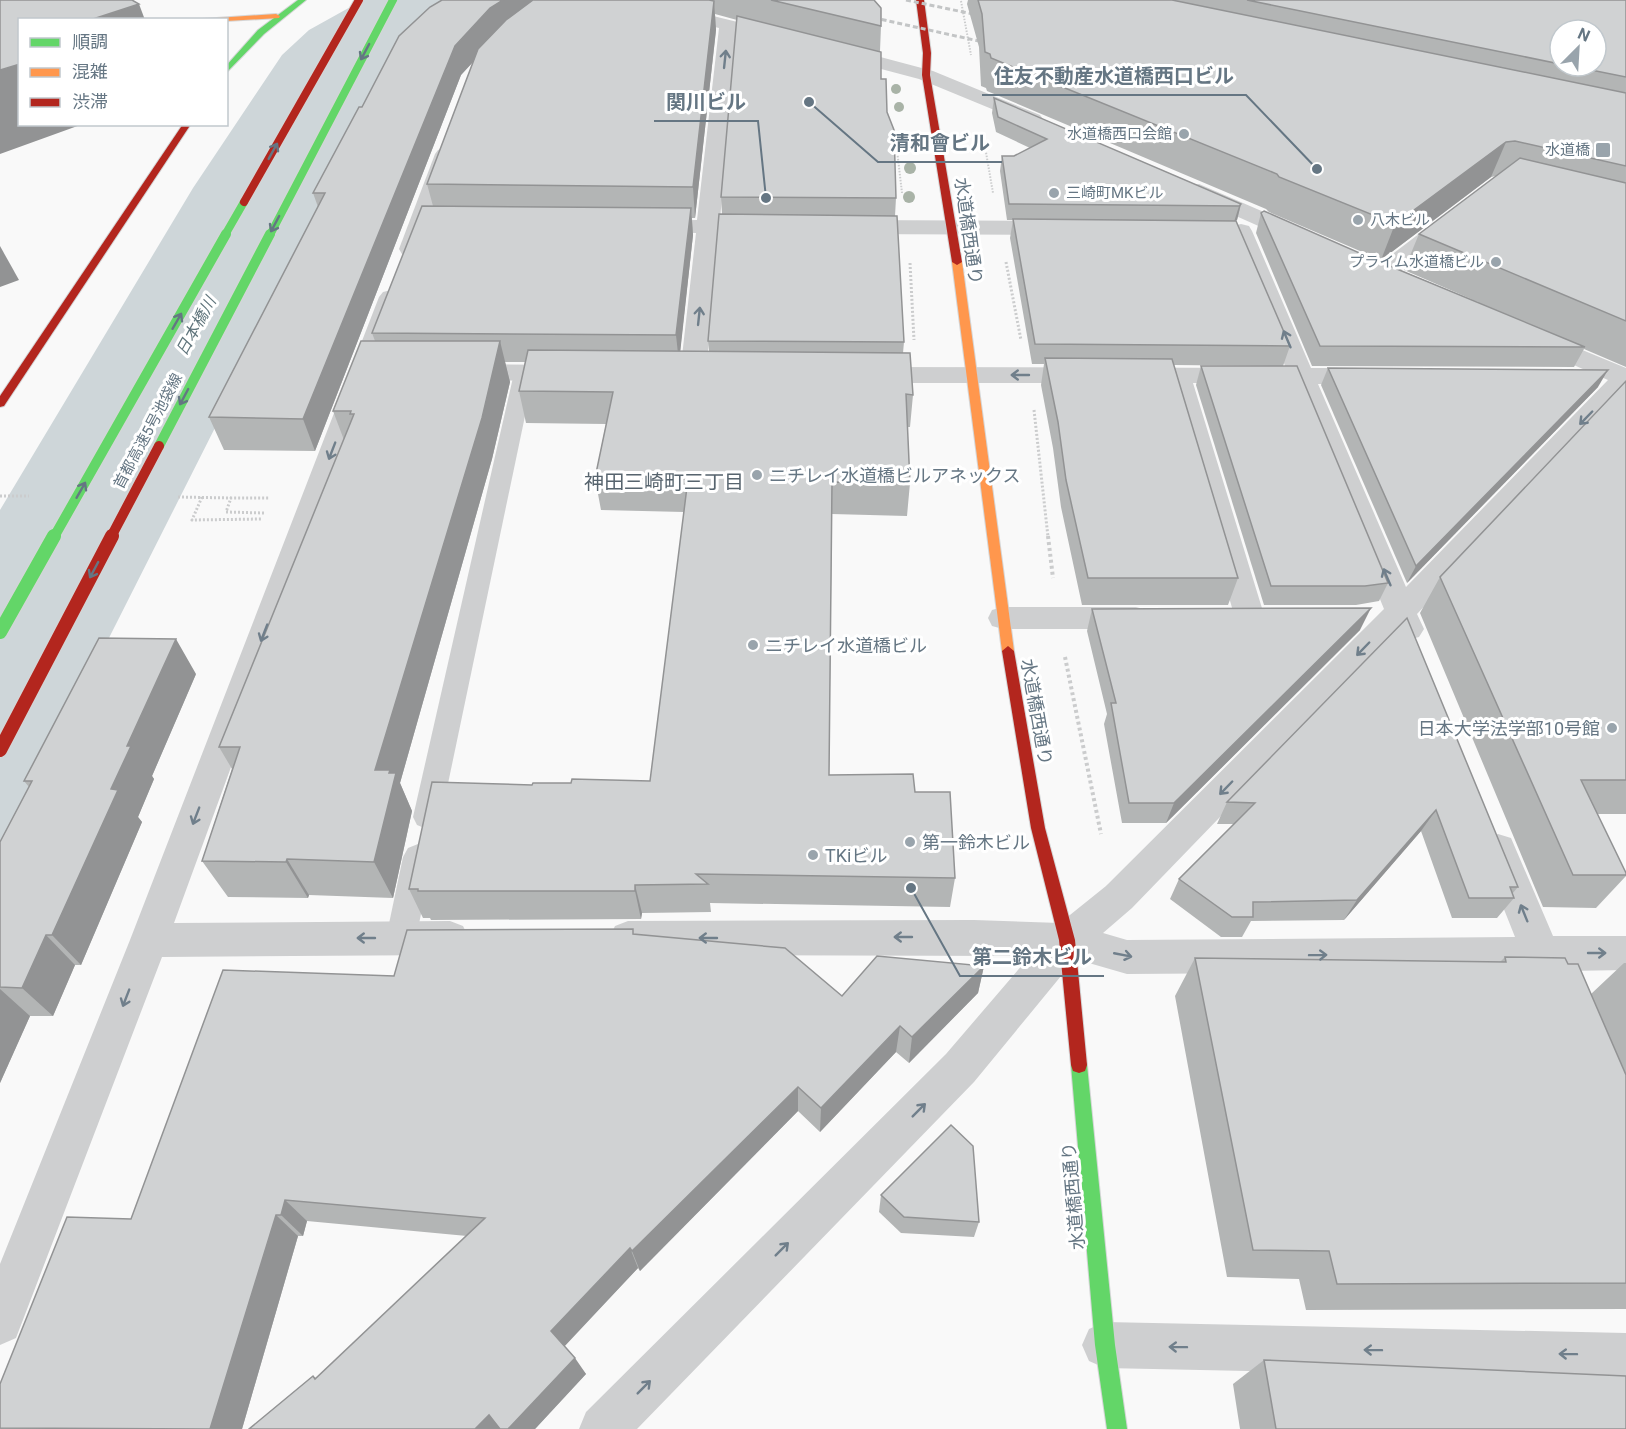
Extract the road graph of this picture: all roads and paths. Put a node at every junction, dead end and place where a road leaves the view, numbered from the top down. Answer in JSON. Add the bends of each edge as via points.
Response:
{"nodes":[{"id":1,"x":302,"y":0,"type":"edge"},
{"id":2,"x":358,"y":0,"type":"edge"},
{"id":3,"x":393,"y":0,"type":"edge"},
{"id":4,"x":627,"y":0,"type":"edge"},
{"id":5,"x":920,"y":0,"type":"edge"},
{"id":6,"x":960,"y":0,"type":"edge"},
{"id":7,"x":276,"y":16,"type":"junction"},
{"id":8,"x":228,"y":18,"type":"edge"},
{"id":9,"x":728,"y":24,"type":"junction"},
{"id":10,"x":966,"y":27,"type":"junction"},
{"id":11,"x":974,"y":28,"type":"dead end"},
{"id":12,"x":796,"y":42,"type":"edge"},
{"id":13,"x":819,"y":47,"type":"edge"},
{"id":14,"x":972,"y":56,"type":"dead end"},
{"id":15,"x":228,"y":68,"type":"edge"},
{"id":16,"x":926,"y":75,"type":"junction"},
{"id":17,"x":186,"y":126,"type":"edge"},
{"id":18,"x":1052,"y":128,"type":"edge"},
{"id":19,"x":454,"y":129,"type":"edge"},
{"id":20,"x":982,"y":134,"type":"dead end"},
{"id":21,"x":1181,"y":183,"type":"edge"},
{"id":22,"x":1463,"y":212,"type":"edge"},
{"id":23,"x":626,"y":226,"type":"edge"},
{"id":24,"x":708,"y":226,"type":"junction"},
{"id":25,"x":1238,"y":226,"type":"junction"},
{"id":26,"x":789,"y":227,"type":"edge"},
{"id":27,"x":836,"y":227,"type":"edge"},
{"id":28,"x":952,"y":227,"type":"junction"},
{"id":29,"x":999,"y":227,"type":"junction"},
{"id":30,"x":1080,"y":229,"type":"edge"},
{"id":31,"x":1319,"y":245,"type":"edge"},
{"id":32,"x":1360,"y":264,"type":"edge"},
{"id":33,"x":1381,"y":274,"type":"junction"},
{"id":34,"x":1402,"y":283,"type":"edge"},
{"id":35,"x":1519,"y":332,"type":"edge"},
{"id":36,"x":435,"y":372,"type":"edge"},
{"id":37,"x":524,"y":373,"type":"junction"},
{"id":38,"x":592,"y":373,"type":"edge"},
{"id":39,"x":694,"y":374,"type":"edge"},
{"id":40,"x":846,"y":375,"type":"edge"},
{"id":41,"x":969,"y":375,"type":"junction"},
{"id":42,"x":1028,"y":375,"type":"junction"},
{"id":43,"x":1178,"y":376,"type":"junction"},
{"id":44,"x":1303,"y":376,"type":"junction"},
{"id":45,"x":1398,"y":376,"type":"edge"},
{"id":46,"x":1565,"y":377,"type":"edge"},
{"id":47,"x":1626,"y":378,"type":"edge"},
{"id":48,"x":0,"y":404,"type":"edge"},
{"id":49,"x":231,"y":498,"type":"junction"},
{"id":50,"x":314,"y":499,"type":"junction"},
{"id":51,"x":1401,"y":611,"type":"junction"},
{"id":52,"x":1003,"y":618,"type":"junction"},
{"id":53,"x":1057,"y":618,"type":"junction"},
{"id":54,"x":1159,"y":618,"type":"edge"},
{"id":55,"x":1216,"y":618,"type":"edge"},
{"id":56,"x":1356,"y":618,"type":"edge"},
{"id":57,"x":0,"y":632,"type":"edge"},
{"id":58,"x":1419,"y":655,"type":"edge"},
{"id":59,"x":0,"y":750,"type":"edge"},
{"id":60,"x":1487,"y":820,"type":"edge"},
{"id":61,"x":1101,"y":834,"type":"dead end"},
{"id":62,"x":400,"y":938,"type":"junction"},
{"id":63,"x":484,"y":938,"type":"edge"},
{"id":64,"x":592,"y":938,"type":"edge"},
{"id":65,"x":149,"y":940,"type":"junction"},
{"id":66,"x":1066,"y":940,"type":"junction"},
{"id":67,"x":1541,"y":953,"type":"junction"},
{"id":68,"x":1626,"y":953,"type":"edge"},
{"id":69,"x":1559,"y":997,"type":"edge"},
{"id":70,"x":0,"y":1322,"type":"edge"},
{"id":71,"x":1105,"y":1345,"type":"junction"},
{"id":72,"x":1626,"y":1356,"type":"edge"},
{"id":73,"x":603,"y":1429,"type":"edge"},
{"id":74,"x":1117,"y":1429,"type":"edge"}],
"edges":[{"from":1,"to":7,"type":"main road"},
{"from":57,"to":2,"type":"main road","name":"首都高速5号池袋線","one_way":true,"bridge":true},
{"from":3,"to":59,"type":"main road","name":"首都高速5号池袋線","one_way":true,"bridge":true},
{"from":4,"to":9,"type":"street"},
{"from":5,"to":16,"type":"main road","name":"水道橋西通り"},
{"from":6,"to":10,"type":"path"},
{"from":7,"to":8,"type":"main road"},
{"from":7,"to":15,"type":"main road"},
{"from":9,"to":12,"type":"street"},
{"from":24,"to":9,"type":"street","one_way":true},
{"from":10,"to":11,"type":"path"},
{"from":10,"to":14,"type":"path"},
{"from":13,"to":16,"type":"street"},
{"from":16,"to":18,"type":"street"},
{"from":16,"to":28,"type":"main road","name":"水道橋西通り"},
{"from":17,"to":48,"type":"main road"},
{"from":19,"to":50,"type":"street","one_way":true,"via":[[429,224],[376,371]]},
{"from":20,"to":29,"type":"path"},
{"from":21,"to":25,"type":"street"},
{"from":22,"to":33,"type":"street"},
{"from":23,"to":24,"type":"street"},
{"from":24,"to":26,"type":"street"},
{"from":39,"to":24,"type":"street","one_way":true},
{"from":25,"to":31,"type":"street"},
{"from":44,"to":25,"type":"street","one_way":true},
{"from":27,"to":28,"type":"street"},
{"from":28,"to":29,"type":"street"},
{"from":28,"to":41,"type":"main road","name":"水道橋西通り"},
{"from":29,"to":30,"type":"street"},
{"from":29,"to":42,"type":"path"},
{"from":32,"to":33,"type":"street"},
{"from":33,"to":34,"type":"street"},
{"from":35,"to":47,"type":"street"},
{"from":36,"to":37,"type":"street"},
{"from":37,"to":38,"type":"street"},
{"from":37,"to":62,"type":"lane"},
{"from":40,"to":41,"type":"street"},
{"from":42,"to":41,"type":"street","one_way":true},
{"from":41,"to":52,"type":"main road","name":"水道橋西通り"},
{"from":42,"to":43,"type":"street"},
{"from":42,"to":53,"type":"path"},
{"from":43,"to":44,"type":"street"},
{"from":43,"to":55,"type":"street","via":[[1262,618]]},
{"from":44,"to":45,"type":"street"},
{"from":51,"to":44,"type":"street","one_way":true},
{"from":46,"to":47,"type":"street"},
{"from":47,"to":51,"type":"street","one_way":true},
{"from":49,"to":49,"type":"path","via":[[226,512],[264,513],[261,521],[192,520],[202,497]]},
{"from":49,"to":50,"type":"path"},
{"from":50,"to":65,"type":"street","one_way":true},
{"from":51,"to":56,"type":"street"},
{"from":51,"to":58,"type":"street"},
{"from":51,"to":66,"type":"street","one_way":true,"via":[[1119,897]]},
{"from":52,"to":53,"type":"street"},
{"from":52,"to":66,"type":"main road","name":"水道橋西通り","via":[[1038,828]]},
{"from":53,"to":54,"type":"street"},
{"from":53,"to":61,"type":"path"},
{"from":67,"to":60,"type":"street","one_way":true},
{"from":62,"to":63,"type":"street"},
{"from":62,"to":65,"type":"street","one_way":true},
{"from":66,"to":64,"type":"street","one_way":true},
{"from":65,"to":70,"type":"street","one_way":true},
{"from":66,"to":67,"type":"street","one_way":true,"via":[[1127,957]]},
{"from":66,"to":71,"type":"main road","name":"水道橋西通り"},
{"from":73,"to":66,"type":"street","one_way":true,"via":[[960,1068]]},
{"from":67,"to":68,"type":"street","one_way":true},
{"from":67,"to":69,"type":"street"},
{"from":72,"to":71,"type":"street","one_way":true},
{"from":71,"to":74,"type":"main road","name":"水道橋西通り"}]}
